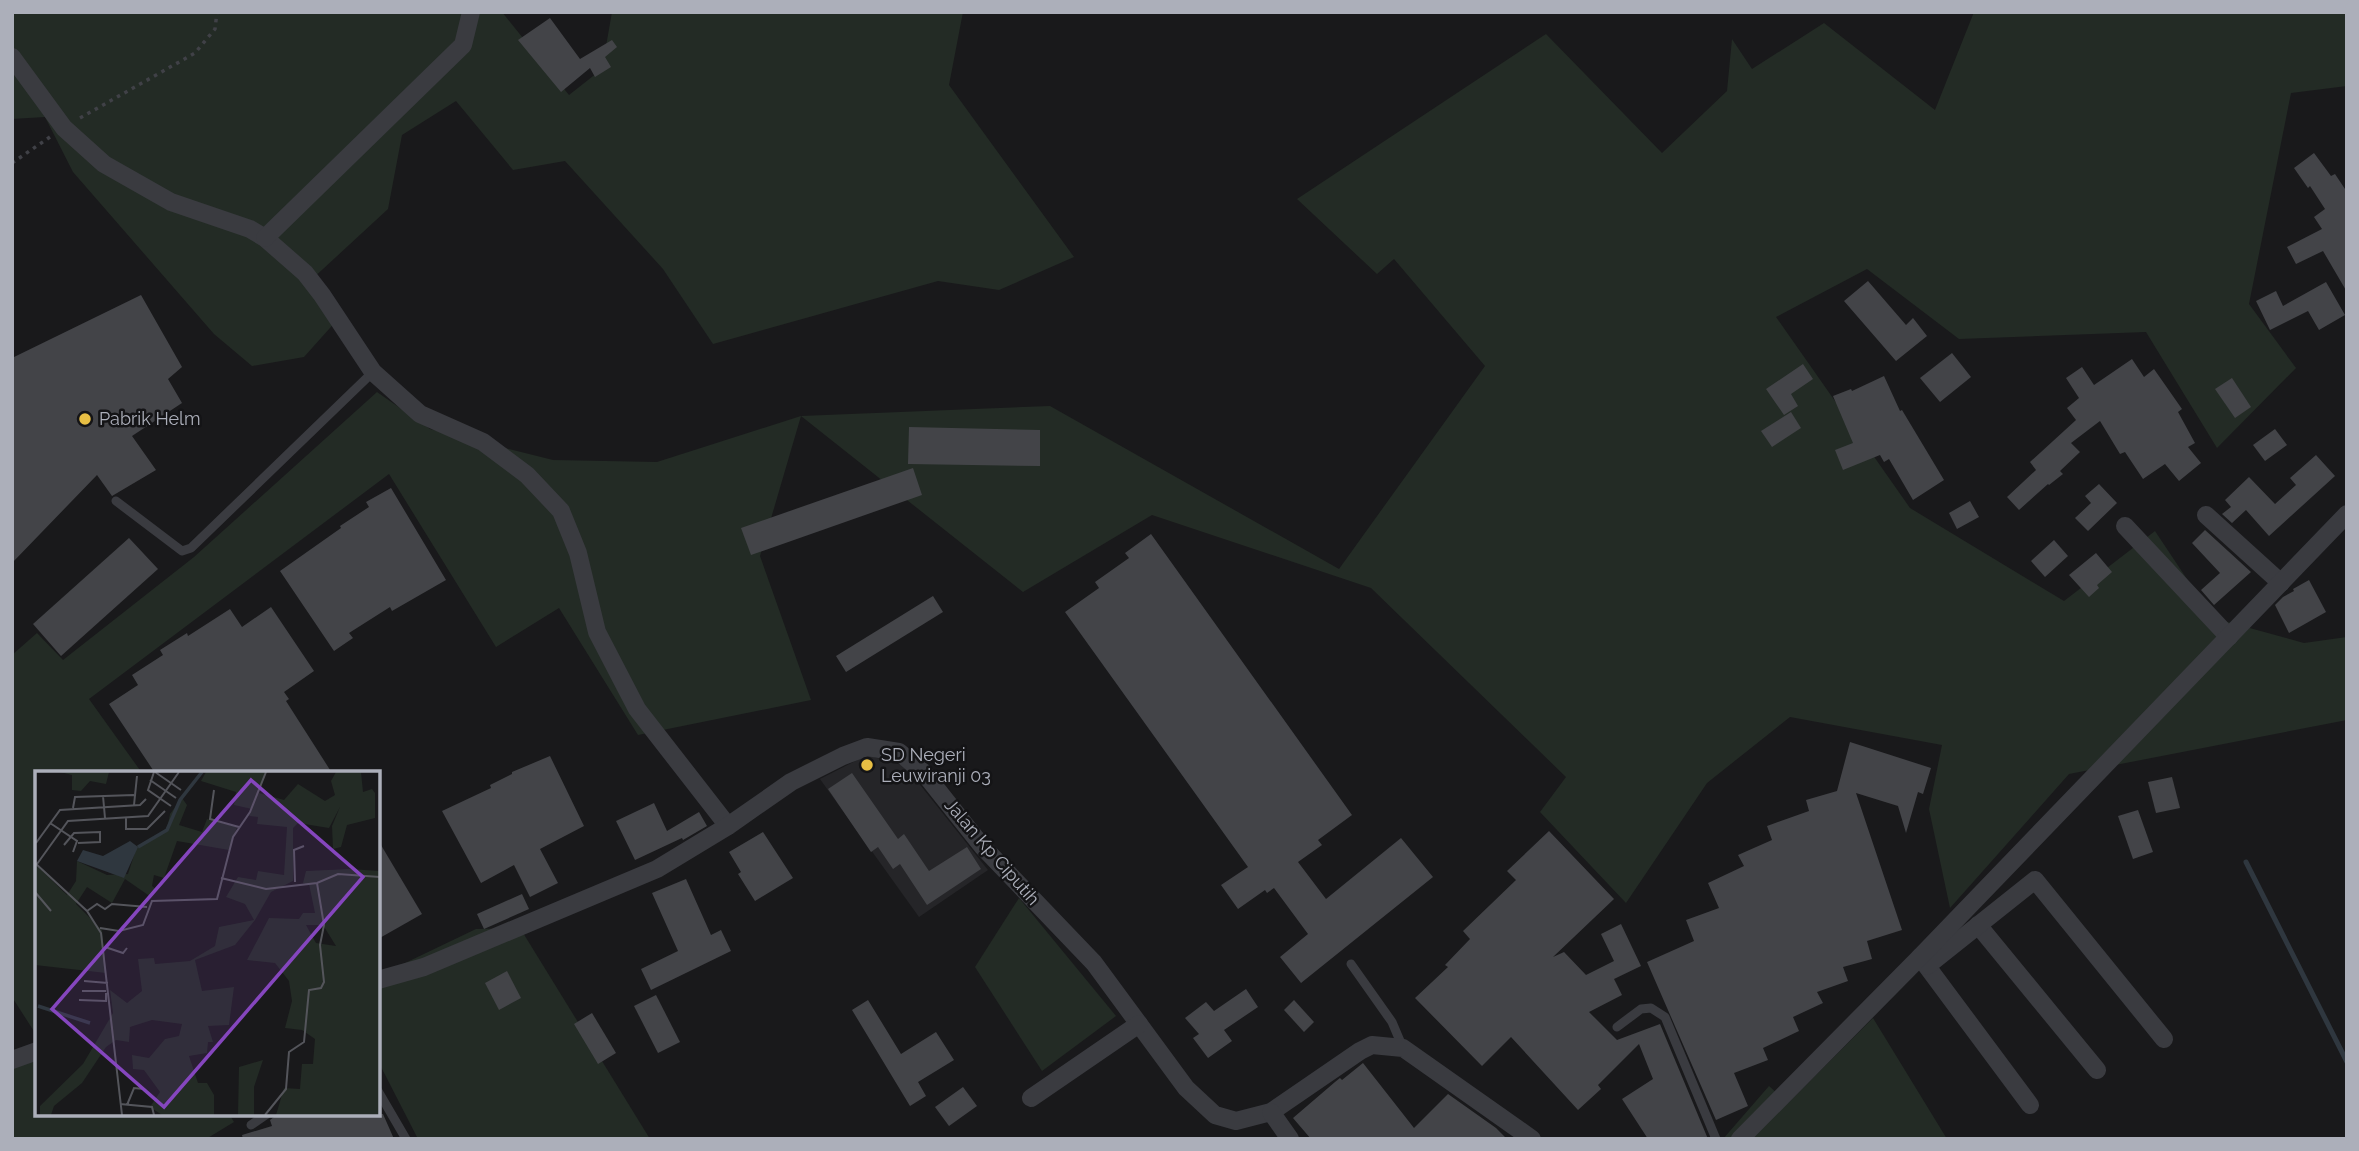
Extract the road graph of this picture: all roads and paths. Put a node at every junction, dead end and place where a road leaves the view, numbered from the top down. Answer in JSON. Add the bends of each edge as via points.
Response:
{"nodes":[{"id":1,"x":217,"y":12,"type":"edge"},
{"id":2,"x":471,"y":12,"type":"edge"},
{"id":3,"x":12,"y":57,"type":"edge"},
{"id":4,"x":64,"y":128,"type":"junction"},
{"id":5,"x":12,"y":163,"type":"edge"},
{"id":6,"x":265,"y":238,"type":"junction"},
{"id":7,"x":373,"y":372,"type":"junction"},
{"id":8,"x":116,"y":501,"type":"dead end"},
{"id":9,"x":2347,"y":514,"type":"edge"},
{"id":10,"x":2206,"y":515,"type":"dead end"},
{"id":11,"x":2125,"y":526,"type":"dead end"},
{"id":12,"x":2281,"y":583,"type":"junction"},
{"id":13,"x":2230,"y":637,"type":"junction"},
{"id":14,"x":728,"y":826,"type":"junction"},
{"id":15,"x":1978,"y":925,"type":"junction"},
{"id":16,"x":1924,"y":962,"type":"junction"},
{"id":17,"x":1351,"y":964,"type":"dead end"},
{"id":18,"x":380,"y":979,"type":"edge"},
{"id":19,"x":1139,"y":1024,"type":"junction"},
{"id":20,"x":1617,"y":1027,"type":"dead end"},
{"id":21,"x":2164,"y":1038,"type":"dead end"},
{"id":22,"x":1403,"y":1048,"type":"junction"},
{"id":23,"x":35,"y":1052,"type":"edge"},
{"id":24,"x":12,"y":1060,"type":"edge"},
{"id":25,"x":2097,"y":1070,"type":"dead end"},
{"id":26,"x":380,"y":1094,"type":"edge"},
{"id":27,"x":1031,"y":1098,"type":"dead end"},
{"id":28,"x":2030,"y":1105,"type":"dead end"},
{"id":29,"x":1271,"y":1112,"type":"junction"},
{"id":30,"x":264,"y":1116,"type":"edge"},
{"id":31,"x":251,"y":1125,"type":"dead end"},
{"id":32,"x":406,"y":1139,"type":"edge"},
{"id":33,"x":1290,"y":1139,"type":"edge"},
{"id":34,"x":1532,"y":1139,"type":"edge"},
{"id":35,"x":1716,"y":1139,"type":"edge"},
{"id":36,"x":1740,"y":1139,"type":"edge"}],
"edges":[{"from":1,"to":4,"type":"path","via":[[215,29],[195,53]]},
{"from":2,"to":6,"type":"street","via":[[463,45]]},
{"from":3,"to":4,"type":"street"},
{"from":4,"to":5,"type":"path"},
{"from":4,"to":6,"type":"street","via":[[104,164],[137,184]]},
{"from":6,"to":7,"type":"street","via":[[322,295]]},
{"from":7,"to":8,"type":"lane","via":[[191,548],[182,551]]},
{"from":7,"to":14,"type":"street","via":[[420,414],[483,442],[527,475],[561,511],[578,553],[597,632],[637,709]]},
{"from":9,"to":12,"type":"street"},
{"from":10,"to":12,"type":"street"},
{"from":11,"to":13,"type":"street"},
{"from":12,"to":13,"type":"street"},
{"from":13,"to":16,"type":"street"},
{"from":14,"to":18,"type":"street","name":"Jalan Kp Ciputih","via":[[657,869],[424,967]]},
{"from":14,"to":19,"type":"street","name":"Jalan Kp Ciputih","via":[[791,782],[843,756],[867,747],[899,752],[924,773],[982,846],[1094,963]]},
{"from":15,"to":16,"type":"street"},
{"from":15,"to":21,"type":"street","via":[[2035,880]]},
{"from":15,"to":25,"type":"street"},
{"from":16,"to":28,"type":"street"},
{"from":16,"to":36,"type":"street"},
{"from":17,"to":22,"type":"lane","via":[[1392,1022]]},
{"from":19,"to":27,"type":"street"},
{"from":19,"to":29,"type":"street","name":"Jalan Kp Ciputih","via":[[1186,1088],[1215,1115],[1236,1121]]},
{"from":20,"to":35,"type":"lane","via":[[1641,1009],[1651,1008],[1665,1017]]},
{"from":22,"to":29,"type":"street","name":"Jalan Kp Ciputih","via":[[1372,1045]]},
{"from":22,"to":34,"type":"street"},
{"from":23,"to":24,"type":"street"},
{"from":26,"to":32,"type":"lane"},
{"from":29,"to":33,"type":"street"},
{"from":30,"to":31,"type":"lane"}]}
